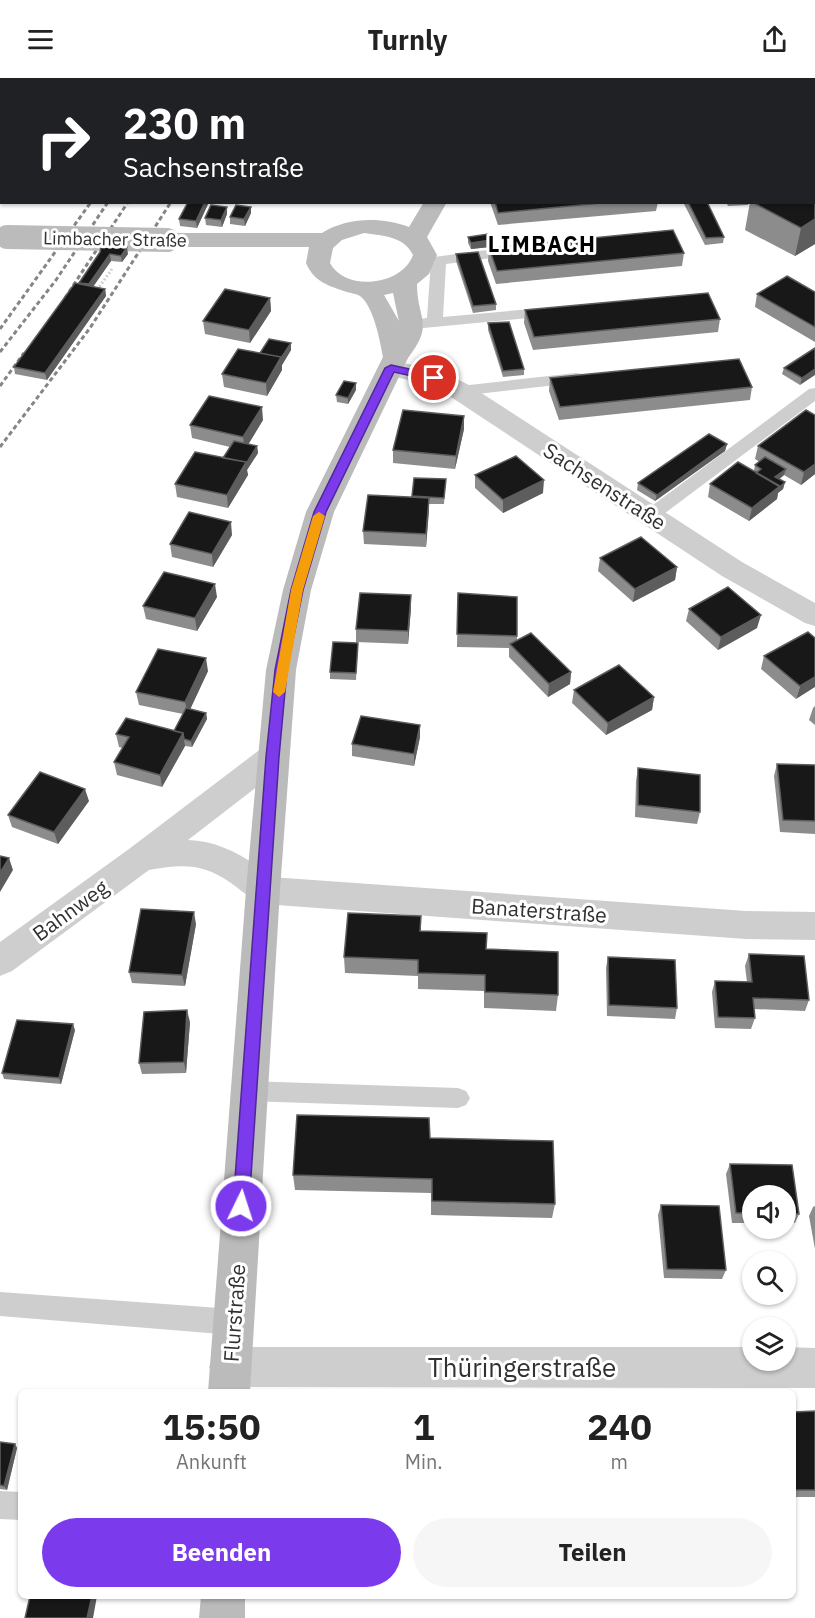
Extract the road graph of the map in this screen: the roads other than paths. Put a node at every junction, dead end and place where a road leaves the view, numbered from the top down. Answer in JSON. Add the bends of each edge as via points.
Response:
{"nodes":[{"id":1,"x":435,"y":204,"type":"edge"},
{"id":2,"x":405,"y":210,"type":"dead end"},
{"id":3,"x":388,"y":227,"type":"junction"},
{"id":4,"x":3,"y":237,"type":"edge"},
{"id":5,"x":414,"y":237,"type":"junction"},
{"id":6,"x":326,"y":240,"type":"junction"},
{"id":7,"x":229,"y":242,"type":"junction"},
{"id":8,"x":530,"y":250,"type":"edge"},
{"id":9,"x":318,"y":264,"type":"junction"},
{"id":10,"x":405,"y":282,"type":"junction"},
{"id":11,"x":367,"y":289,"type":"junction"},
{"id":12,"x":566,"y":311,"type":"edge"},
{"id":13,"x":424,"y":323,"type":"junction"},
{"id":14,"x":393,"y":363,"type":"junction"},
{"id":15,"x":588,"y":377,"type":"edge"},
{"id":16,"x":460,"y":390,"type":"junction"},
{"id":17,"x":815,"y":393,"type":"edge"},
{"id":18,"x":651,"y":515,"type":"junction"},
{"id":19,"x":815,"y":616,"type":"edge"},
{"id":20,"x":273,"y":757,"type":"junction"},
{"id":21,"x":141,"y":858,"type":"junction"},
{"id":22,"x":263,"y":890,"type":"junction"},
{"id":23,"x":815,"y":926,"type":"edge"},
{"id":24,"x":0,"y":961,"type":"edge"},
{"id":25,"x":249,"y":1091,"type":"junction"},
{"id":26,"x":458,"y":1098,"type":"dead end"},
{"id":27,"x":0,"y":1304,"type":"edge"},
{"id":28,"x":233,"y":1322,"type":"junction"},
{"id":29,"x":815,"y":1368,"type":"edge"},
{"id":30,"x":229,"y":1379,"type":"edge"},
{"id":31,"x":0,"y":1505,"type":"edge"},
{"id":32,"x":18,"y":1506,"type":"edge"},
{"id":33,"x":223,"y":1599,"type":"edge"},
{"id":34,"x":222,"y":1618,"type":"edge"}],
"edges":[{"from":1,"to":5,"type":"street"},
{"from":2,"to":3,"type":"street"},
{"from":3,"to":5,"type":"street"},
{"from":3,"to":6,"type":"street","via":[[364,226]]},
{"from":4,"to":7,"type":"street","name":"Limbacher Straße","bridge":true},
{"from":5,"to":10,"type":"street","via":[[424,247],[426,260],[420,272]]},
{"from":6,"to":7,"type":"street","name":"Limbacher Straße"},
{"from":6,"to":9,"type":"street","via":[[318,251]]},
{"from":7,"to":9,"type":"street","name":"Limbacher Straße"},
{"from":8,"to":13,"type":"lane","via":[[439,260]]},
{"from":9,"to":11,"type":"street","via":[[327,276],[344,285]]},
{"from":10,"to":11,"type":"street"},
{"from":10,"to":13,"type":"street","via":[[406,301]]},
{"from":11,"to":14,"type":"street","via":[[389,325]]},
{"from":12,"to":13,"type":"lane"},
{"from":13,"to":14,"type":"street","name":"Flurstraße"},
{"from":14,"to":16,"type":"street","name":"Sachsenstraße"},
{"from":14,"to":20,"type":"street","name":"Flurstraße","via":[[320,512],[297,590],[283,658]]},
{"from":15,"to":16,"type":"lane"},
{"from":16,"to":18,"type":"street","name":"Sachsenstraße"},
{"from":17,"to":18,"type":"lane"},
{"from":18,"to":19,"type":"street","name":"Sachsenstraße","via":[[732,569]]},
{"from":20,"to":21,"type":"street","name":"Bahnweg"},
{"from":20,"to":22,"type":"street","name":"Flurstraße"},
{"from":21,"to":22,"type":"street","name":"Bahnweg","via":[[175,852],[213,855],[240,870]]},
{"from":21,"to":24,"type":"street","name":"Bahnweg"},
{"from":22,"to":23,"type":"street","name":"Banaterstraße","via":[[734,924]]},
{"from":22,"to":25,"type":"street","name":"Flurstraße"},
{"from":25,"to":26,"type":"lane"},
{"from":25,"to":28,"type":"street","name":"Flurstraße"},
{"from":27,"to":28,"type":"lane"},
{"from":28,"to":30,"type":"street","name":"Flurstraße"},
{"from":29,"to":30,"type":"street","name":"Thüringerstraße"},
{"from":31,"to":32,"type":"lane"},
{"from":33,"to":34,"type":"street"}]}
